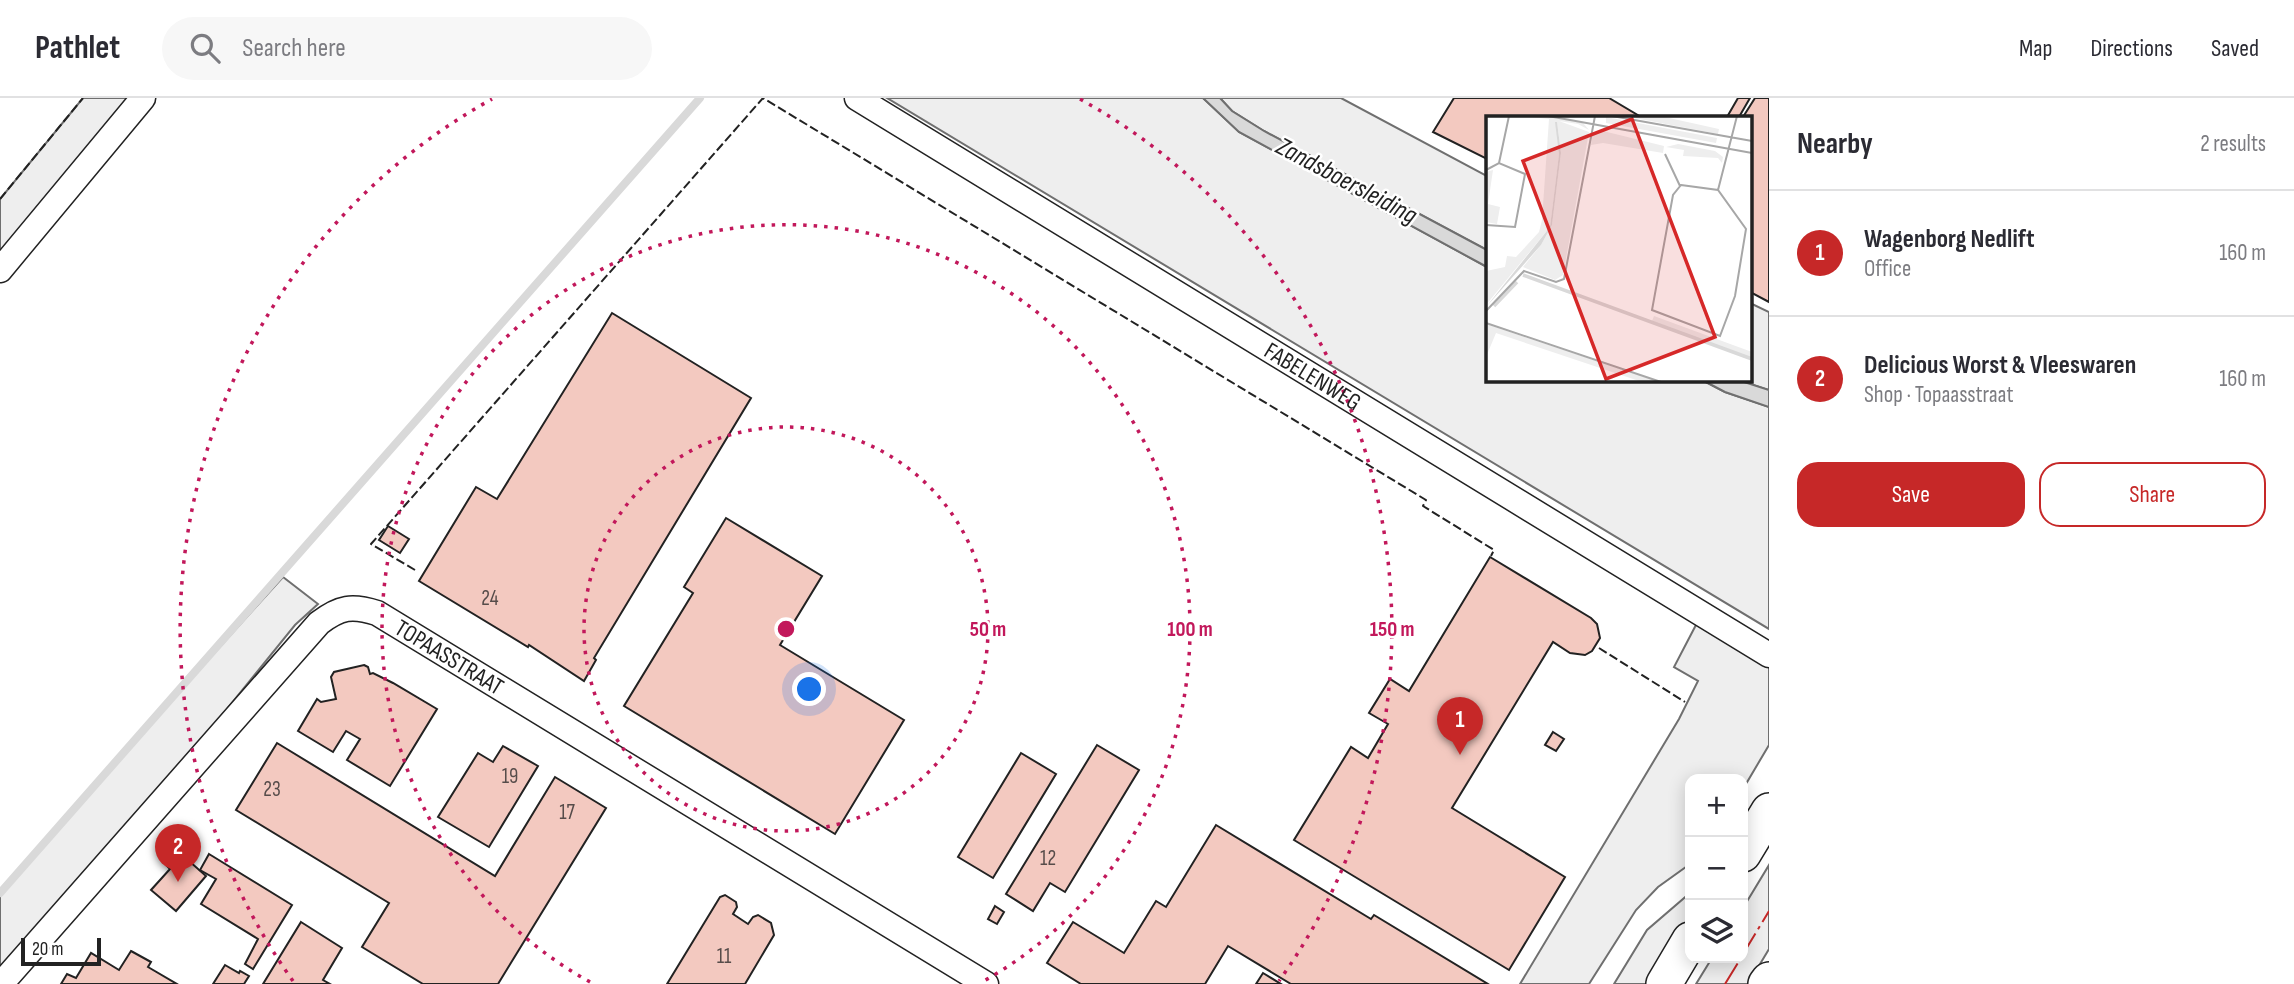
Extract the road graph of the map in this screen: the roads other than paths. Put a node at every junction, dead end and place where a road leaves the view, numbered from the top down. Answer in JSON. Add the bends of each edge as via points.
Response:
{"nodes":[{"id":1,"x":143,"y":98,"type":"edge"},
{"id":2,"x":857,"y":98,"type":"edge"},
{"id":3,"x":0,"y":270,"type":"edge"},
{"id":4,"x":1769,"y":654,"type":"edge"},
{"id":5,"x":1769,"y":811,"type":"edge"},
{"id":6,"x":1748,"y":846,"type":"edge"},
{"id":7,"x":1685,"y":948,"type":"edge"},
{"id":8,"x":1,"y":984,"type":"edge"},
{"id":9,"x":986,"y":984,"type":"edge"},
{"id":10,"x":1664,"y":984,"type":"edge"}],
"edges":[{"from":1,"to":3,"type":"street"},
{"from":2,"to":4,"type":"street","name":"FABELENWEG"},
{"from":5,"to":6,"type":"main road"},
{"from":7,"to":10,"type":"main road"},
{"from":8,"to":9,"type":"street","name":"TOPAASSTRAAT","via":[[319,623],[332,613],[362,608],[389,620]]}]}
